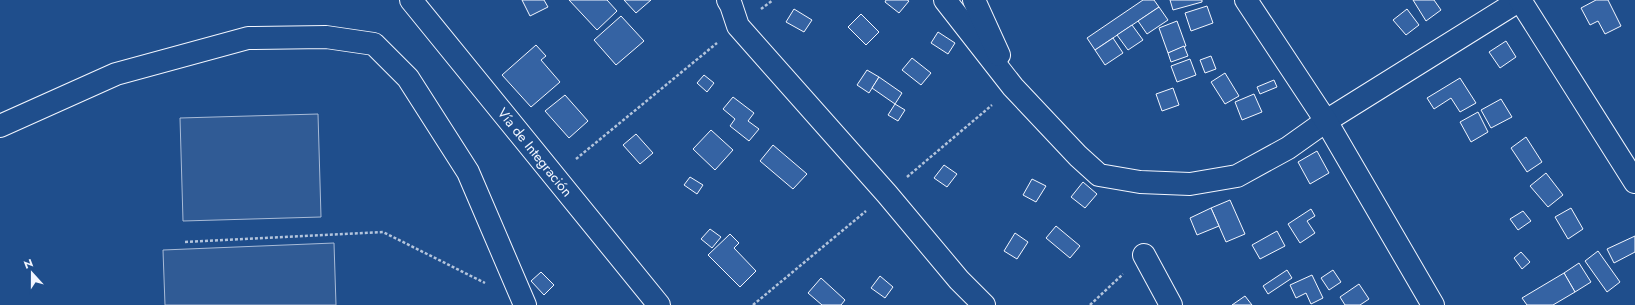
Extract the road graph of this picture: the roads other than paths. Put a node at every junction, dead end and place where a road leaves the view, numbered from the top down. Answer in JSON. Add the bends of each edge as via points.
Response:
{"nodes":[{"id":1,"x":411,"y":0,"type":"edge"},
{"id":2,"x":728,"y":0,"type":"edge"},
{"id":3,"x":945,"y":0,"type":"edge"},
{"id":4,"x":974,"y":0,"type":"edge"},
{"id":5,"x":1246,"y":0,"type":"edge"},
{"id":6,"x":1520,"y":0,"type":"edge"},
{"id":7,"x":1013,"y":87,"type":"junction"},
{"id":8,"x":1326,"y":121,"type":"junction"},
{"id":9,"x":0,"y":126,"type":"edge"},
{"id":10,"x":1635,"y":182,"type":"edge"},
{"id":11,"x":1144,"y":255,"type":"road end"},
{"id":12,"x":525,"y":304,"type":"edge"},
{"id":13,"x":659,"y":305,"type":"edge"},
{"id":14,"x":984,"y":305,"type":"edge"},
{"id":15,"x":1171,"y":305,"type":"edge"},
{"id":16,"x":1433,"y":305,"type":"edge"}],
"edges":[{"from":1,"to":13,"type":"street","name":"Vía de Integración"},
{"from":2,"to":14,"type":"street","via":[[738,26],[887,194],[959,280]]},
{"from":3,"to":7,"type":"street"},
{"from":4,"to":7,"type":"street"},
{"from":5,"to":8,"type":"street"},
{"from":6,"to":8,"type":"street"},
{"from":6,"to":10,"type":"street"},
{"from":7,"to":8,"type":"street","via":[[1099,175],[1140,182],[1190,184],[1237,176],[1288,148]]},
{"from":8,"to":16,"type":"street"},
{"from":9,"to":12,"type":"street","via":[[116,74],[248,38],[326,37],[374,44],[408,78],[468,172]]},
{"from":11,"to":15,"type":"street"}]}
